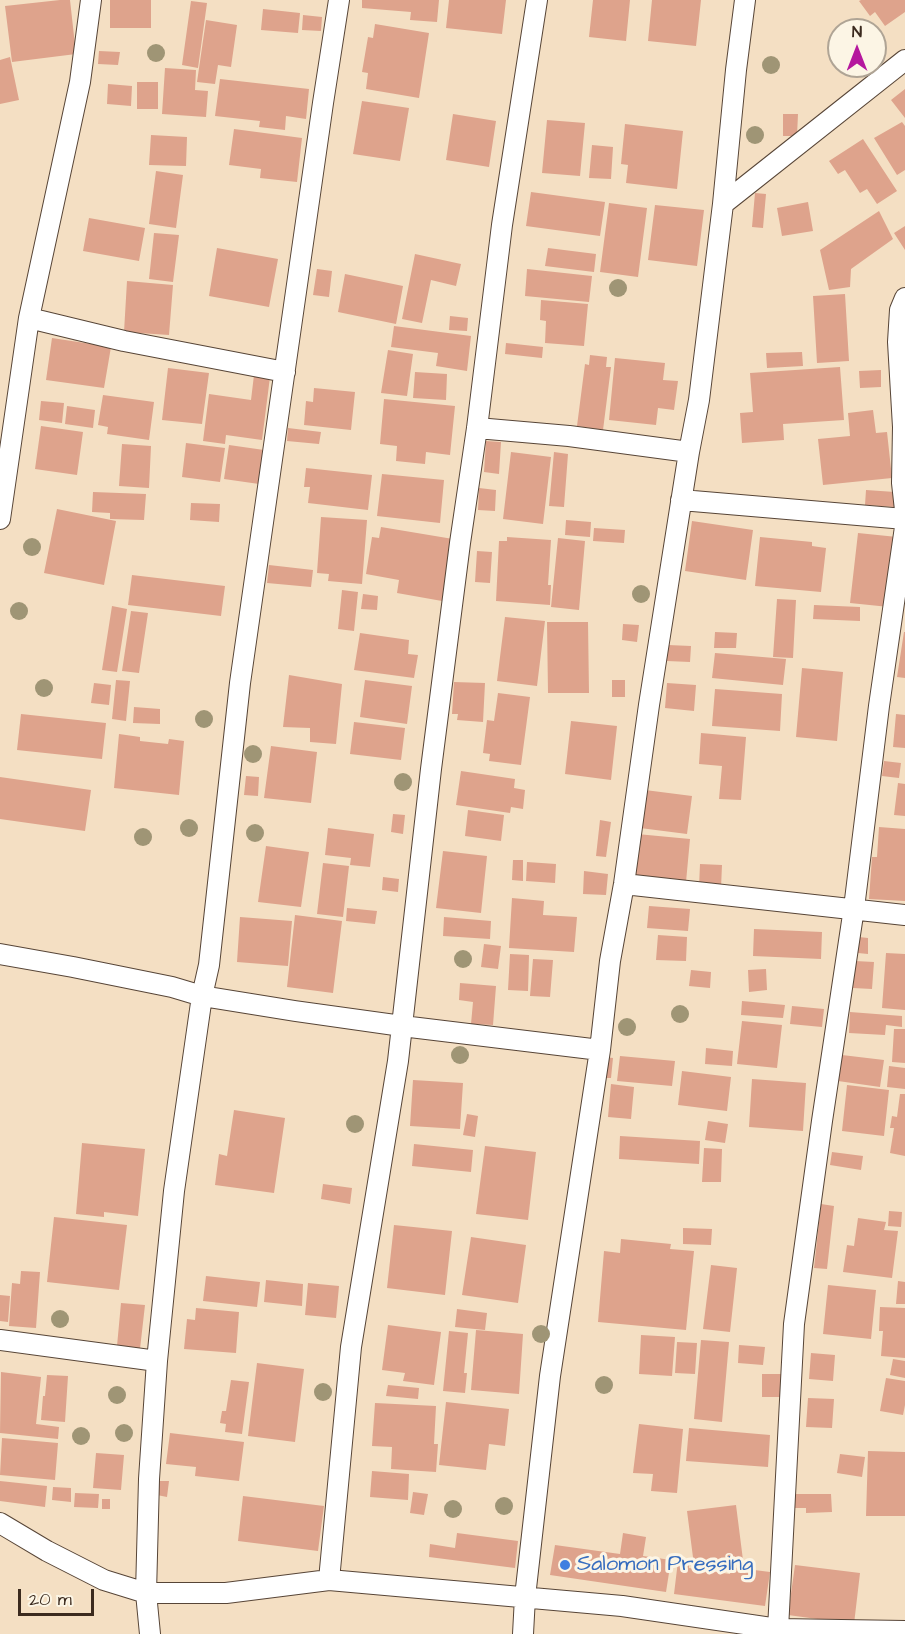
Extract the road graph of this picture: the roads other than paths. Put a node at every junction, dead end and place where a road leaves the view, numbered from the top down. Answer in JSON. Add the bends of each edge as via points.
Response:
{"nodes":[{"id":1,"x":91,"y":0,"type":"edge"},
{"id":2,"x":339,"y":0,"type":"edge"},
{"id":3,"x":537,"y":0,"type":"edge"},
{"id":4,"x":745,"y":0,"type":"edge"},
{"id":5,"x":905,"y":60,"type":"edge"},
{"id":6,"x":723,"y":204,"type":"junction"},
{"id":7,"x":905,"y":298,"type":"edge"},
{"id":8,"x":29,"y":318,"type":"junction"},
{"id":9,"x":285,"y":372,"type":"junction"},
{"id":10,"x":477,"y":428,"type":"junction"},
{"id":11,"x":689,"y":452,"type":"junction"},
{"id":12,"x":903,"y":482,"type":"edge"},
{"id":13,"x":681,"y":500,"type":"junction"},
{"id":14,"x":905,"y":510,"type":"edge"},
{"id":15,"x":0,"y":519,"type":"edge"},
{"id":16,"x":905,"y":519,"type":"edge"},
{"id":17,"x":905,"y":526,"type":"edge"},
{"id":18,"x":624,"y":884,"type":"junction"},
{"id":19,"x":854,"y":908,"type":"junction"},
{"id":20,"x":905,"y":915,"type":"edge"},
{"id":21,"x":0,"y":954,"type":"edge"},
{"id":22,"x":202,"y":996,"type":"junction"},
{"id":23,"x":402,"y":1026,"type":"junction"},
{"id":24,"x":600,"y":1050,"type":"junction"},
{"id":25,"x":0,"y":1340,"type":"edge"},
{"id":26,"x":157,"y":1361,"type":"junction"},
{"id":27,"x":0,"y":1522,"type":"edge"},
{"id":28,"x":329,"y":1580,"type":"junction"},
{"id":29,"x":146,"y":1593,"type":"junction"},
{"id":30,"x":525,"y":1597,"type":"junction"},
{"id":31,"x":778,"y":1629,"type":"junction"},
{"id":32,"x":905,"y":1631,"type":"edge"},
{"id":33,"x":150,"y":1634,"type":"edge"},
{"id":34,"x":523,"y":1634,"type":"edge"}],
"edges":[{"from":1,"to":8,"type":"street","via":[[80,82]]},
{"from":2,"to":9,"type":"street"},
{"from":3,"to":10,"type":"street","via":[[502,225]]},
{"from":4,"to":6,"type":"street"},
{"from":5,"to":6,"type":"street"},
{"from":6,"to":11,"type":"street"},
{"from":7,"to":12,"type":"street","via":[[900,310],[898,342]]},
{"from":8,"to":9,"type":"street"},
{"from":8,"to":15,"type":"street"},
{"from":9,"to":22,"type":"street","via":[[240,683],[209,965]]},
{"from":10,"to":11,"type":"street"},
{"from":10,"to":23,"type":"street","via":[[432,758]]},
{"from":11,"to":13,"type":"street"},
{"from":12,"to":14,"type":"street"},
{"from":13,"to":16,"type":"street"},
{"from":13,"to":18,"type":"street"},
{"from":17,"to":19,"type":"street"},
{"from":18,"to":19,"type":"street"},
{"from":18,"to":24,"type":"street"},
{"from":19,"to":20,"type":"street"},
{"from":19,"to":31,"type":"street","via":[[794,1324]]},
{"from":21,"to":22,"type":"street"},
{"from":22,"to":23,"type":"street"},
{"from":22,"to":26,"type":"street","via":[[174,1191]]},
{"from":23,"to":24,"type":"street"},
{"from":23,"to":28,"type":"street","via":[[351,1347]]},
{"from":24,"to":30,"type":"street","via":[[550,1376]]},
{"from":25,"to":26,"type":"street"},
{"from":26,"to":29,"type":"street","via":[[148,1479]]},
{"from":27,"to":29,"type":"street","via":[[105,1580]]},
{"from":28,"to":29,"type":"street","via":[[226,1593]]},
{"from":28,"to":30,"type":"street"},
{"from":29,"to":33,"type":"street"},
{"from":30,"to":31,"type":"street","via":[[622,1606]]},
{"from":30,"to":34,"type":"street"},
{"from":31,"to":32,"type":"street"}]}
